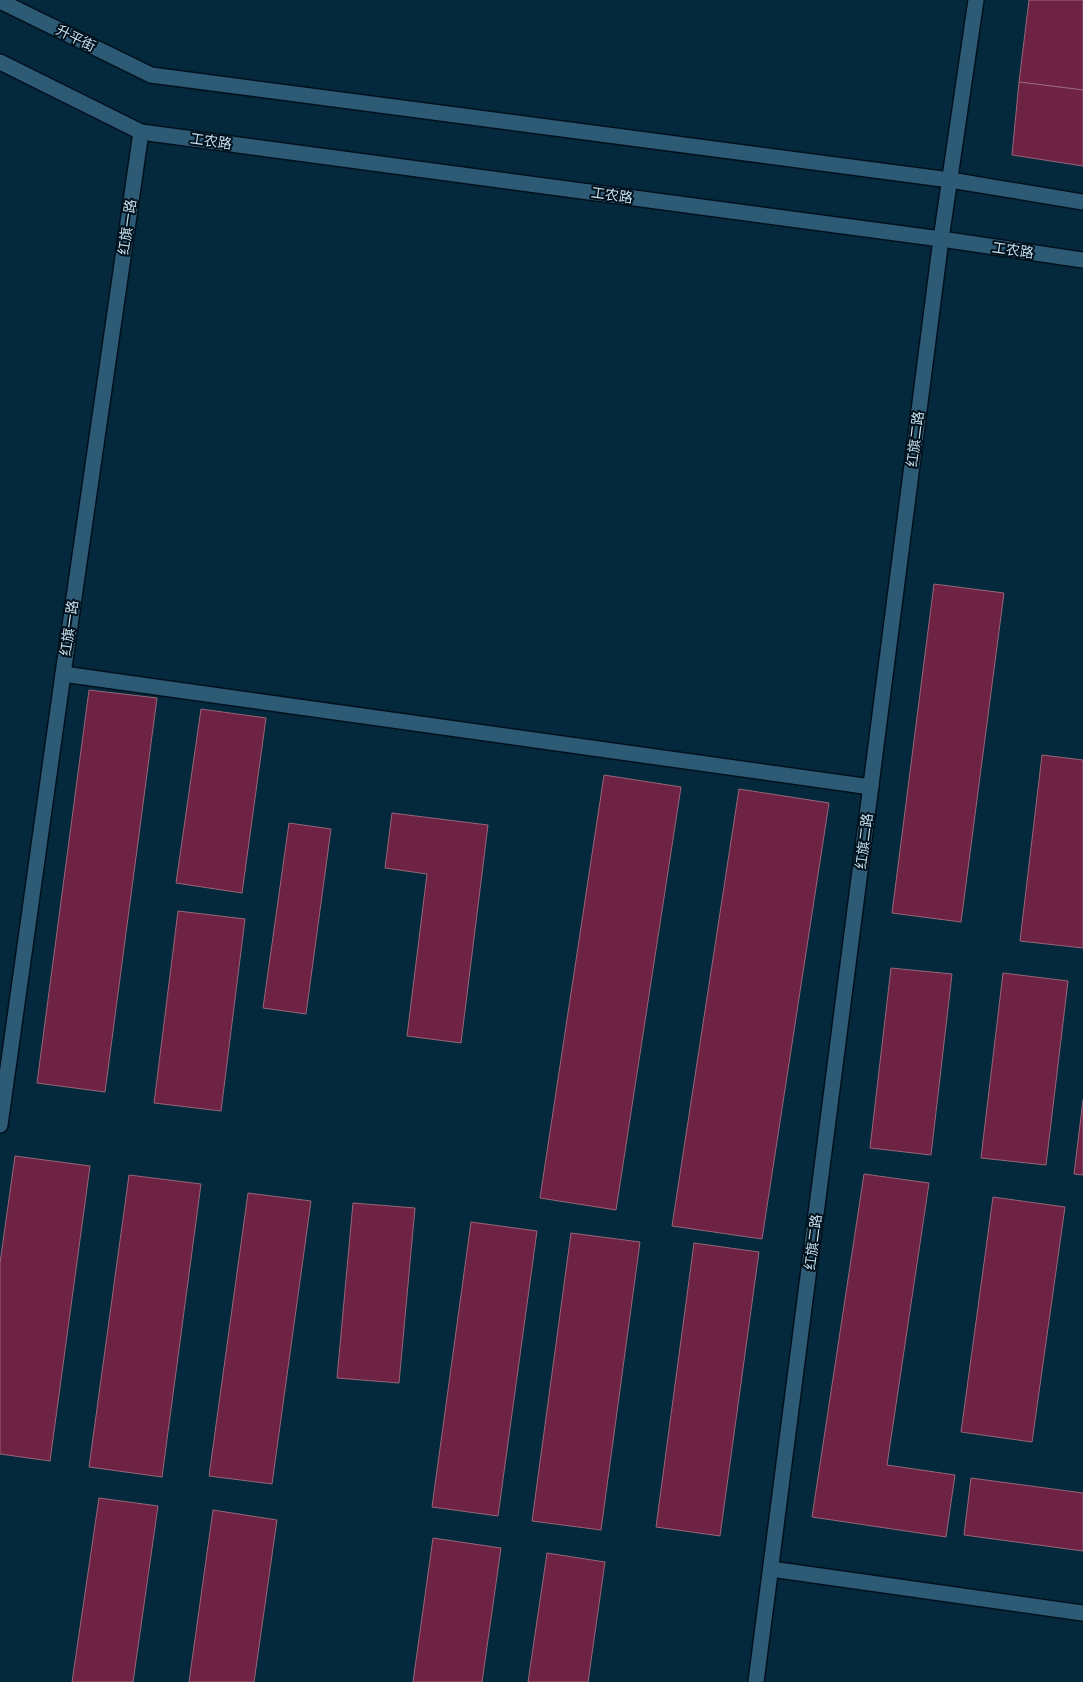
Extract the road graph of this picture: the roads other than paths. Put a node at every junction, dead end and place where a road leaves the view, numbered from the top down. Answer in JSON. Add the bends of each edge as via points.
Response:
{"nodes":[{"id":1,"x":976,"y":0,"type":"edge"},
{"id":2,"x":0,"y":1,"type":"edge"},
{"id":3,"x":0,"y":62,"type":"edge"},
{"id":4,"x":141,"y":132,"type":"junction"},
{"id":5,"x":950,"y":180,"type":"junction"},
{"id":6,"x":1083,"y":202,"type":"edge"},
{"id":7,"x":941,"y":239,"type":"junction"},
{"id":8,"x":1083,"y":260,"type":"edge"},
{"id":9,"x":63,"y":674,"type":"junction"},
{"id":10,"x":870,"y":787,"type":"junction"},
{"id":11,"x":0,"y":1125,"type":"edge"},
{"id":12,"x":771,"y":1569,"type":"junction"},
{"id":13,"x":1083,"y":1613,"type":"edge"},
{"id":14,"x":756,"y":1682,"type":"edge"}],
"edges":[{"from":1,"to":5,"type":"street","name":"红旗二路"},
{"from":2,"to":5,"type":"street","name":"升平街","via":[[151,75]]},
{"from":3,"to":4,"type":"street"},
{"from":4,"to":7,"type":"street","name":"工农路"},
{"from":4,"to":9,"type":"street","name":"红旗一路"},
{"from":5,"to":6,"type":"street"},
{"from":5,"to":7,"type":"street","name":"红旗二路"},
{"from":7,"to":8,"type":"street","name":"工农路"},
{"from":7,"to":10,"type":"street","name":"红旗二路"},
{"from":9,"to":10,"type":"street"},
{"from":9,"to":11,"type":"street","name":"红旗一路"},
{"from":10,"to":12,"type":"street","name":"红旗二路"},
{"from":12,"to":13,"type":"street"},
{"from":12,"to":14,"type":"street","name":"红旗二路"}]}
